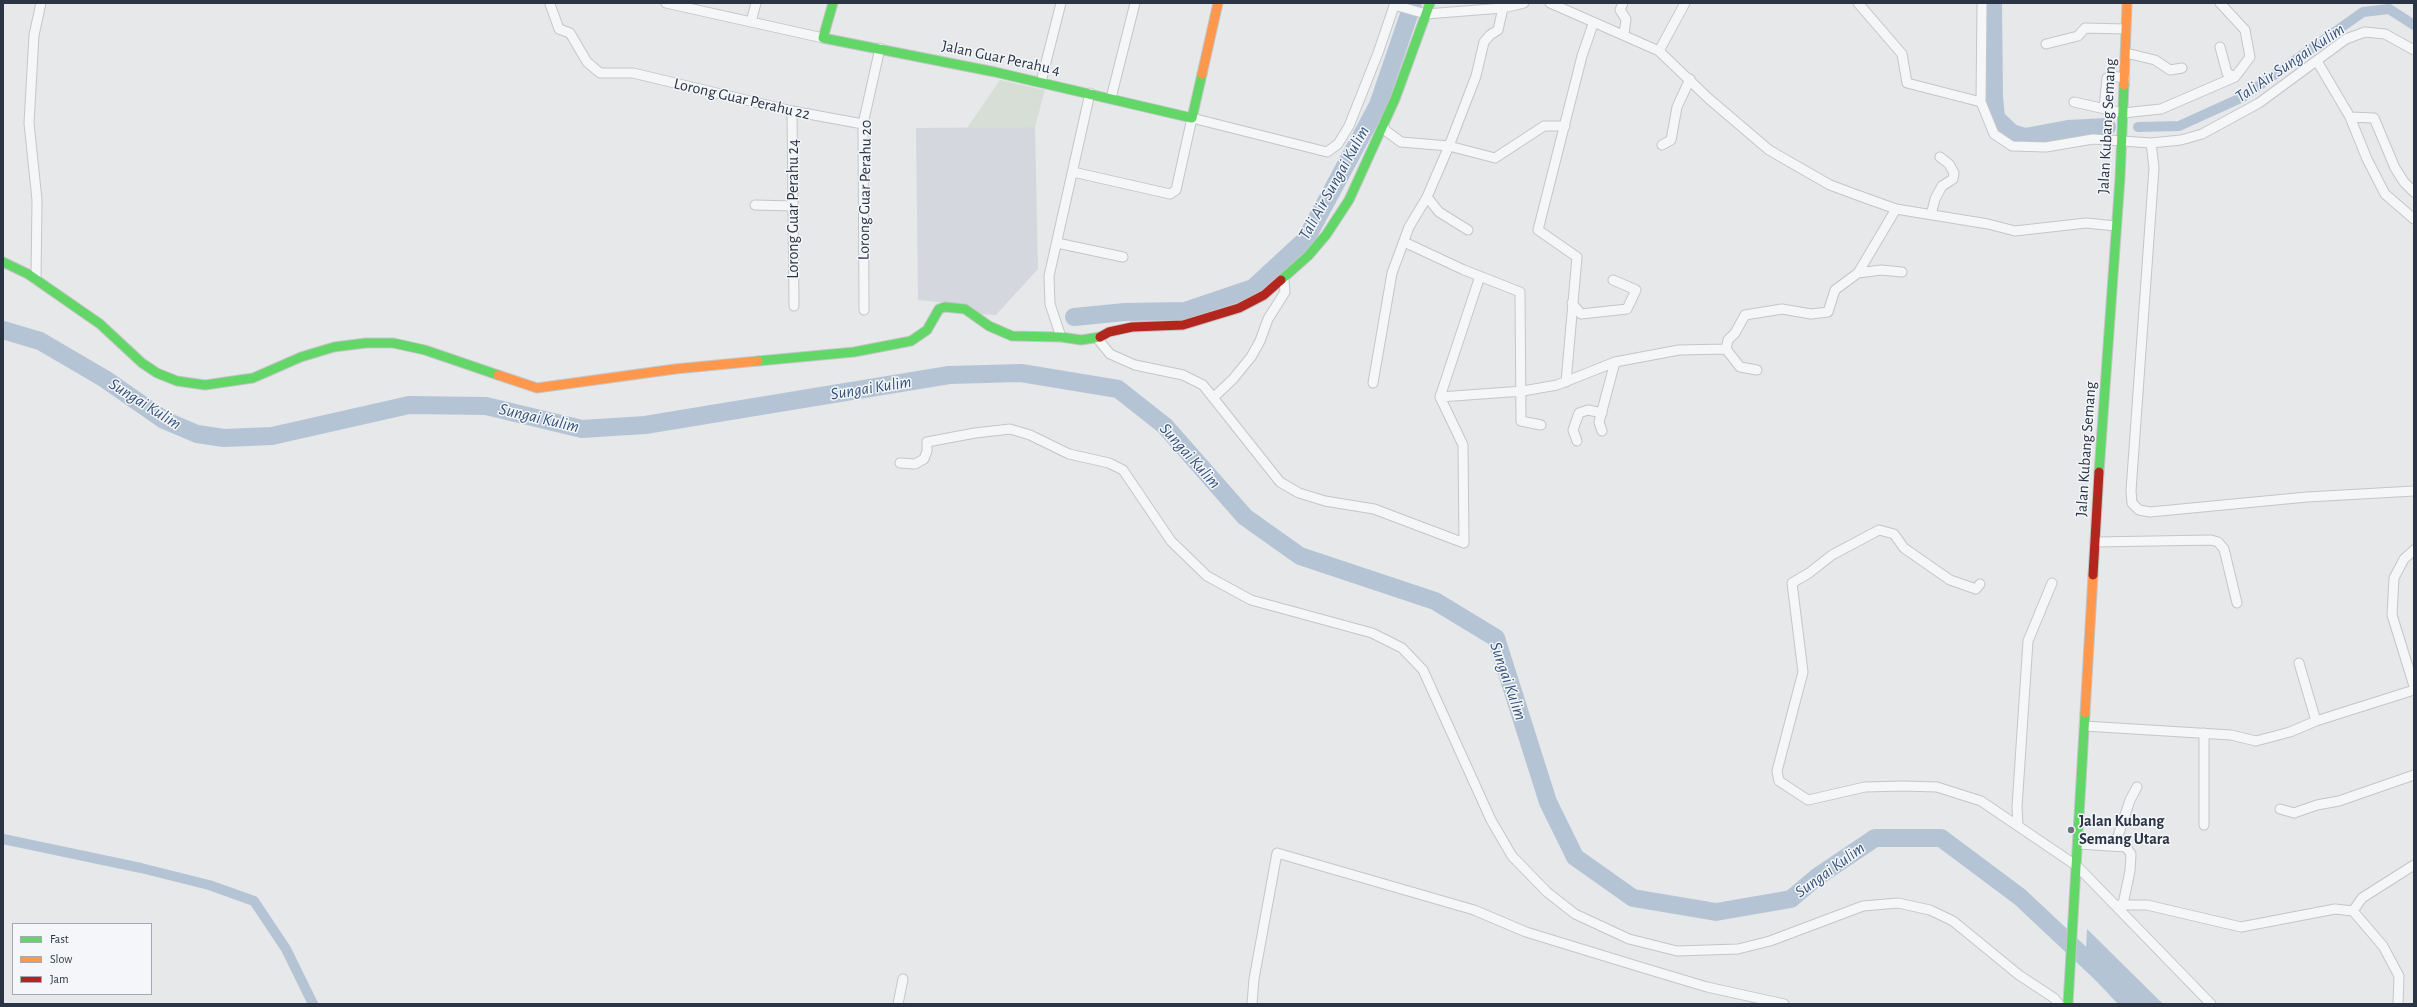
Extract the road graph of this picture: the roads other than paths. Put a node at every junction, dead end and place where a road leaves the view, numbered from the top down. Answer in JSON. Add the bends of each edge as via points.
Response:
{"nodes":[{"id":1,"x":41,"y":3,"type":"edge"},
{"id":2,"x":666,"y":3,"type":"edge"},
{"id":3,"x":756,"y":3,"type":"edge"},
{"id":4,"x":833,"y":3,"type":"edge"},
{"id":5,"x":1061,"y":3,"type":"edge"},
{"id":6,"x":1135,"y":3,"type":"edge"},
{"id":7,"x":1218,"y":3,"type":"edge"},
{"id":8,"x":1430,"y":3,"type":"edge"},
{"id":9,"x":1524,"y":3,"type":"edge"},
{"id":10,"x":1550,"y":3,"type":"edge"},
{"id":11,"x":1623,"y":3,"type":"edge"},
{"id":12,"x":1685,"y":3,"type":"edge"},
{"id":13,"x":1858,"y":3,"type":"edge"},
{"id":14,"x":1982,"y":3,"type":"edge"},
{"id":15,"x":2126,"y":3,"type":"edge"},
{"id":16,"x":2220,"y":3,"type":"edge"},
{"id":17,"x":550,"y":4,"type":"dead end"},
{"id":18,"x":680,"y":5,"type":"edge"},
{"id":19,"x":1397,"y":5,"type":"edge"},
{"id":20,"x":1502,"y":8,"type":"junction"},
{"id":21,"x":1425,"y":13,"type":"junction"},
{"id":22,"x":751,"y":22,"type":"junction"},
{"id":23,"x":1593,"y":24,"type":"junction"},
{"id":24,"x":2126,"y":29,"type":"junction"},
{"id":25,"x":1624,"y":34,"type":"junction"},
{"id":26,"x":824,"y":38,"type":"junction"},
{"id":27,"x":2046,"y":44,"type":"dead end"},
{"id":28,"x":2220,"y":47,"type":"dead end"},
{"id":29,"x":880,"y":48,"type":"junction"},
{"id":30,"x":1659,"y":50,"type":"junction"},
{"id":31,"x":2414,"y":50,"type":"edge"},
{"id":32,"x":2126,"y":53,"type":"junction"},
{"id":33,"x":2317,"y":61,"type":"junction"},
{"id":34,"x":2182,"y":68,"type":"dead end"},
{"id":35,"x":2125,"y":78,"type":"junction"},
{"id":36,"x":2235,"y":78,"type":"junction"},
{"id":37,"x":1690,"y":80,"type":"junction"},
{"id":38,"x":1041,"y":82,"type":"junction"},
{"id":39,"x":1090,"y":93,"type":"junction"},
{"id":40,"x":1111,"y":98,"type":"junction"},
{"id":41,"x":1980,"y":102,"type":"junction"},
{"id":42,"x":2074,"y":102,"type":"dead end"},
{"id":43,"x":2104,"y":108,"type":"junction"},
{"id":44,"x":792,"y":111,"type":"junction"},
{"id":45,"x":2123,"y":113,"type":"junction"},
{"id":46,"x":1192,"y":118,"type":"junction"},
{"id":47,"x":2350,"y":118,"type":"junction"},
{"id":48,"x":863,"y":124,"type":"junction"},
{"id":49,"x":1383,"y":125,"type":"junction"},
{"id":50,"x":1565,"y":126,"type":"junction"},
{"id":51,"x":2122,"y":140,"type":"junction"},
{"id":52,"x":2151,"y":143,"type":"junction"},
{"id":53,"x":1662,"y":145,"type":"dead end"},
{"id":54,"x":1449,"y":146,"type":"junction"},
{"id":55,"x":1940,"y":157,"type":"dead end"},
{"id":56,"x":1073,"y":172,"type":"junction"},
{"id":57,"x":2414,"y":192,"type":"edge"},
{"id":58,"x":1427,"y":197,"type":"junction"},
{"id":59,"x":755,"y":205,"type":"dead end"},
{"id":60,"x":793,"y":206,"type":"junction"},
{"id":61,"x":1896,"y":209,"type":"junction"},
{"id":62,"x":1931,"y":215,"type":"junction"},
{"id":63,"x":2414,"y":218,"type":"edge"},
{"id":64,"x":2116,"y":226,"type":"junction"},
{"id":65,"x":1468,"y":230,"type":"dead end"},
{"id":66,"x":1404,"y":242,"type":"junction"},
{"id":67,"x":1056,"y":243,"type":"junction"},
{"id":68,"x":1123,"y":257,"type":"dead end"},
{"id":69,"x":3,"y":262,"type":"edge"},
{"id":70,"x":1902,"y":272,"type":"dead end"},
{"id":71,"x":1858,"y":273,"type":"junction"},
{"id":72,"x":1480,"y":276,"type":"junction"},
{"id":73,"x":36,"y":280,"type":"junction"},
{"id":74,"x":1284,"y":280,"type":"junction"},
{"id":75,"x":1613,"y":280,"type":"dead end"},
{"id":76,"x":1572,"y":303,"type":"junction"},
{"id":77,"x":794,"y":306,"type":"dead end"},
{"id":78,"x":864,"y":310,"type":"dead end"},
{"id":79,"x":1061,"y":337,"type":"junction"},
{"id":80,"x":1097,"y":338,"type":"junction"},
{"id":81,"x":1726,"y":349,"type":"junction"},
{"id":82,"x":1615,"y":362,"type":"junction"},
{"id":83,"x":1757,"y":370,"type":"dead end"},
{"id":84,"x":1566,"y":382,"type":"junction"},
{"id":85,"x":1373,"y":383,"type":"dead end"},
{"id":86,"x":1523,"y":391,"type":"junction"},
{"id":87,"x":1440,"y":396,"type":"junction"},
{"id":88,"x":1213,"y":398,"type":"junction"},
{"id":89,"x":1602,"y":412,"type":"junction"},
{"id":90,"x":1541,"y":425,"type":"dead end"},
{"id":91,"x":1602,"y":431,"type":"dead end"},
{"id":92,"x":1577,"y":441,"type":"dead end"},
{"id":93,"x":900,"y":463,"type":"dead end"},
{"id":94,"x":2414,"y":491,"type":"edge"},
{"id":95,"x":2095,"y":542,"type":"junction"},
{"id":96,"x":2414,"y":550,"type":"edge"},
{"id":97,"x":2052,"y":583,"type":"dead end"},
{"id":98,"x":1980,"y":584,"type":"dead end"},
{"id":99,"x":2237,"y":603,"type":"dead end"},
{"id":100,"x":2298,"y":663,"type":"dead end"},
{"id":101,"x":2414,"y":686,"type":"edge"},
{"id":102,"x":2414,"y":690,"type":"edge"},
{"id":103,"x":2316,"y":721,"type":"junction"},
{"id":104,"x":2084,"y":726,"type":"junction"},
{"id":105,"x":2204,"y":733,"type":"junction"},
{"id":106,"x":2414,"y":775,"type":"edge"},
{"id":107,"x":2137,"y":787,"type":"dead end"},
{"id":108,"x":2280,"y":809,"type":"dead end"},
{"id":109,"x":2018,"y":825,"type":"junction"},
{"id":110,"x":2204,"y":825,"type":"dead end"},
{"id":111,"x":2078,"y":844,"type":"junction"},
{"id":112,"x":2115,"y":845,"type":"junction"},
{"id":113,"x":2414,"y":865,"type":"edge"},
{"id":114,"x":2077,"y":866,"type":"junction"},
{"id":115,"x":2119,"y":904,"type":"junction"},
{"id":116,"x":2353,"y":911,"type":"junction"},
{"id":117,"x":903,"y":979,"type":"dead end"},
{"id":118,"x":2068,"y":1001,"type":"edge"},
{"id":119,"x":1761,"y":1002,"type":"edge"},
{"id":120,"x":898,"y":1004,"type":"edge"},
{"id":121,"x":1252,"y":1004,"type":"edge"},
{"id":122,"x":1784,"y":1004,"type":"edge"},
{"id":123,"x":2059,"y":1004,"type":"edge"},
{"id":124,"x":2211,"y":1004,"type":"edge"},
{"id":125,"x":2398,"y":1004,"type":"edge"}],
"edges":[{"from":1,"to":73,"type":"street","via":[[34,35],[28,123],[37,200]]},
{"from":2,"to":18,"type":"street","name":"Jalan Guar Perahu 4"},
{"from":3,"to":22,"type":"street"},
{"from":4,"to":26,"type":"street"},
{"from":5,"to":38,"type":"street"},
{"from":6,"to":40,"type":"street"},
{"from":7,"to":46,"type":"street"},
{"from":8,"to":21,"type":"street"},
{"from":9,"to":20,"type":"street"},
{"from":10,"to":23,"type":"street"},
{"from":11,"to":25,"type":"street","via":[[1620,10],[1626,19]]},
{"from":12,"to":30,"type":"street"},
{"from":13,"to":41,"type":"street","via":[[1902,54],[1907,83]]},
{"from":14,"to":41,"type":"street"},
{"from":15,"to":24,"type":"street","name":"Jalan Kubang Semang"},
{"from":16,"to":36,"type":"street","via":[[2245,30],[2250,57]]},
{"from":17,"to":44,"type":"street","name":"Lorong Guar Perahu 22","via":[[559,29],[570,33],[593,68],[600,73],[621,72]]},
{"from":18,"to":22,"type":"street","name":"Jalan Guar Perahu 4"},
{"from":19,"to":21,"type":"street"},
{"from":19,"to":46,"type":"street","name":"Jalan Guar Perahu 4","via":[[1349,126],[1338,144],[1327,152]]},
{"from":20,"to":21,"type":"street"},
{"from":20,"to":54,"type":"street","via":[[1498,30],[1490,34],[1484,42],[1476,76]]},
{"from":21,"to":49,"type":"street"},
{"from":22,"to":26,"type":"street","name":"Jalan Guar Perahu 4"},
{"from":23,"to":25,"type":"street"},
{"from":23,"to":50,"type":"street","via":[[1582,56]]},
{"from":24,"to":27,"type":"street","via":[[2085,28],[2078,36]]},
{"from":24,"to":32,"type":"street","name":"Jalan Kubang Semang"},
{"from":25,"to":30,"type":"street"},
{"from":26,"to":29,"type":"street","name":"Jalan Guar Perahu 4"},
{"from":28,"to":36,"type":"street","via":[[2227,73]]},
{"from":29,"to":38,"type":"street","name":"Jalan Guar Perahu 4"},
{"from":29,"to":48,"type":"street","name":"Lorong Guar Perahu 20"},
{"from":30,"to":37,"type":"street"},
{"from":31,"to":33,"type":"street","via":[[2385,34],[2366,32],[2346,39]]},
{"from":32,"to":34,"type":"street","via":[[2155,60],[2170,70]]},
{"from":32,"to":35,"type":"street","name":"Jalan Kubang Semang"},
{"from":33,"to":47,"type":"street"},
{"from":33,"to":52,"type":"street","via":[[2259,103],[2202,134],[2181,140]]},
{"from":35,"to":43,"type":"street","via":[[2106,78]]},
{"from":35,"to":45,"type":"street","name":"Jalan Kubang Semang"},
{"from":36,"to":45,"type":"street","via":[[2161,109]]},
{"from":37,"to":53,"type":"street","via":[[1677,107],[1671,140]]},
{"from":37,"to":61,"type":"street","via":[[1768,150],[1830,185]]},
{"from":38,"to":39,"type":"street","name":"Jalan Guar Perahu 4"},
{"from":39,"to":40,"type":"street","name":"Jalan Guar Perahu 4"},
{"from":39,"to":56,"type":"street"},
{"from":40,"to":46,"type":"street","name":"Jalan Guar Perahu 4"},
{"from":41,"to":51,"type":"street","via":[[1994,134],[2012,146],[2046,147],[2093,139]]},
{"from":42,"to":43,"type":"street"},
{"from":43,"to":45,"type":"street"},
{"from":44,"to":48,"type":"street","name":"Lorong Guar Perahu 22"},
{"from":44,"to":60,"type":"street","name":"Lorong Guar Perahu 24"},
{"from":45,"to":51,"type":"street","name":"Jalan Kubang Semang"},
{"from":46,"to":56,"type":"street","via":[[1176,190],[1170,194]]},
{"from":47,"to":57,"type":"street","via":[[2374,118],[2395,168]]},
{"from":47,"to":63,"type":"street","via":[[2385,194]]},
{"from":48,"to":78,"type":"street","name":"Lorong Guar Perahu 20"},
{"from":49,"to":54,"type":"street","via":[[1386,131],[1401,142]]},
{"from":49,"to":74,"type":"street","via":[[1349,200],[1326,235]]},
{"from":50,"to":54,"type":"street","via":[[1544,126],[1495,158]]},
{"from":50,"to":76,"type":"street","via":[[1538,230],[1577,257]]},
{"from":51,"to":52,"type":"street"},
{"from":51,"to":64,"type":"street","name":"Jalan Kubang Semang"},
{"from":52,"to":94,"type":"street","via":[[2154,168],[2132,503],[2139,510],[2150,512],[2307,497]]},
{"from":54,"to":58,"type":"street"},
{"from":55,"to":62,"type":"street","via":[[1949,164],[1954,173],[1953,180],[1942,186]]},
{"from":56,"to":67,"type":"street"},
{"from":58,"to":65,"type":"street","via":[[1439,212]]},
{"from":58,"to":66,"type":"street","via":[[1409,227]]},
{"from":59,"to":60,"type":"street"},
{"from":60,"to":77,"type":"street","name":"Lorong Guar Perahu 24"},
{"from":61,"to":62,"type":"street"},
{"from":61,"to":71,"type":"street"},
{"from":62,"to":64,"type":"street","via":[[2015,231],[2086,224]]},
{"from":64,"to":95,"type":"street","name":"Jalan Kubang Semang"},
{"from":66,"to":72,"type":"street"},
{"from":66,"to":85,"type":"street","via":[[1392,273]]},
{"from":67,"to":68,"type":"street"},
{"from":67,"to":79,"type":"street","via":[[1049,276],[1050,304]]},
{"from":69,"to":73,"type":"street"},
{"from":70,"to":71,"type":"street","via":[[1881,270]]},
{"from":71,"to":81,"type":"street","via":[[1835,290],[1828,312],[1811,314],[1782,309],[1745,315],[1728,340]]},
{"from":72,"to":86,"type":"street","via":[[1520,292]]},
{"from":72,"to":87,"type":"street"},
{"from":73,"to":79,"type":"street","via":[[100,324],[142,363],[157,373],[177,381],[205,385],[253,378],[300,357],[334,347],[393,343],[456,359],[524,385],[538,388],[555,387],[675,368],[854,352],[911,341],[927,330],[939,309],[945,307],[965,309],[989,326],[1012,336]]},
{"from":74,"to":80,"type":"street","via":[[1264,295],[1239,308],[1208,318],[1183,325],[1132,327],[1109,332]]},
{"from":74,"to":88,"type":"street","via":[[1285,292],[1268,319],[1251,357],[1234,379]]},
{"from":75,"to":76,"type":"street","via":[[1636,290],[1627,309],[1580,314]]},
{"from":76,"to":84,"type":"street"},
{"from":79,"to":80,"type":"street","via":[[1081,340]]},
{"from":80,"to":88,"type":"street","via":[[1110,354],[1135,365],[1183,375],[1203,385]]},
{"from":81,"to":82,"type":"street","via":[[1679,350]]},
{"from":81,"to":83,"type":"street","via":[[1740,367]]},
{"from":82,"to":84,"type":"street"},
{"from":82,"to":89,"type":"street"},
{"from":84,"to":86,"type":"street"},
{"from":86,"to":87,"type":"street"},
{"from":86,"to":90,"type":"street","via":[[1521,421]]},
{"from":87,"to":88,"type":"street","via":[[1463,445],[1464,543],[1374,509],[1325,501],[1299,493],[1280,482]]},
{"from":89,"to":91,"type":"street","via":[[1599,422]]},
{"from":89,"to":92,"type":"street","via":[[1579,412],[1573,430]]},
{"from":93,"to":123,"type":"street","via":[[915,464],[924,459],[928,451],[927,442],[1010,429],[1030,434],[1069,454],[1109,463],[1123,470],[1171,541],[1207,576],[1251,600],[1372,632],[1402,648],[1424,670],[1491,820],[1512,856],[1547,892],[1575,914],[1629,940],[1677,951],[1738,949],[1770,941],[1863,906],[1898,904],[1930,910],[1953,921]]},
{"from":95,"to":99,"type":"street","via":[[2218,542],[2224,549]]},
{"from":95,"to":104,"type":"street","name":"Jalan Kubang Semang"},
{"from":96,"to":101,"type":"street","via":[[2404,558],[2394,578],[2392,615]]},
{"from":97,"to":109,"type":"street","via":[[2028,640],[2016,807]]},
{"from":98,"to":109,"type":"street","via":[[1976,590],[1950,580],[1904,548],[1894,534],[1879,530],[1832,555],[1792,583],[1803,672],[1777,771],[1779,781],[1808,800],[1865,787],[1937,787],[1981,801]]},
{"from":100,"to":103,"type":"street"},
{"from":102,"to":103,"type":"street"},
{"from":103,"to":105,"type":"street","via":[[2290,732],[2256,741],[2231,735]]},
{"from":104,"to":105,"type":"street"},
{"from":104,"to":111,"type":"street","name":"Jalan Kubang Semang"},
{"from":105,"to":110,"type":"street"},
{"from":106,"to":108,"type":"street","via":[[2339,801],[2316,805],[2294,813]]},
{"from":107,"to":112,"type":"street"},
{"from":109,"to":114,"type":"street"},
{"from":111,"to":112,"type":"street"},
{"from":111,"to":114,"type":"street","name":"Jalan Kubang Semang"},
{"from":112,"to":115,"type":"street","via":[[2126,847],[2131,854],[2130,871]]},
{"from":113,"to":116,"type":"street","via":[[2362,898]]},
{"from":114,"to":115,"type":"street"},
{"from":114,"to":118,"type":"street","name":"Jalan Kubang Semang"},
{"from":115,"to":116,"type":"street","via":[[2147,905],[2240,927],[2335,909]]},
{"from":115,"to":124,"type":"street"},
{"from":116,"to":125,"type":"street","via":[[2383,946],[2399,976]]},
{"from":117,"to":120,"type":"street"},
{"from":119,"to":121,"type":"street","via":[[1526,932],[1474,910],[1276,853],[1254,978]]},
{"from":119,"to":122,"type":"street"}]}
